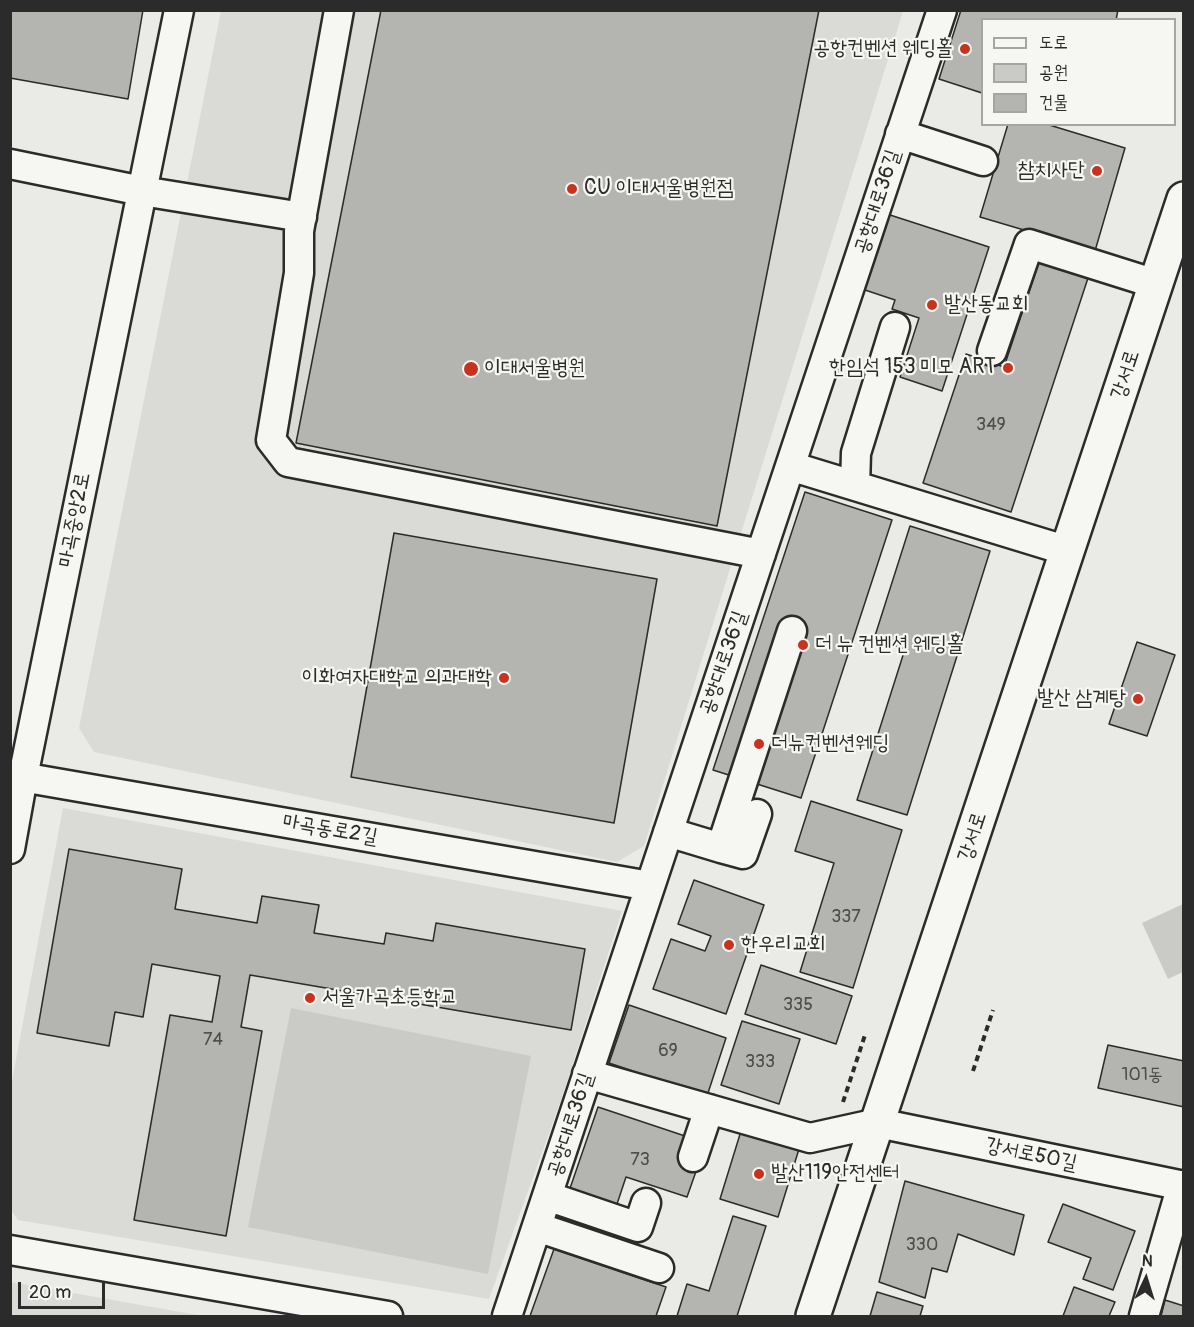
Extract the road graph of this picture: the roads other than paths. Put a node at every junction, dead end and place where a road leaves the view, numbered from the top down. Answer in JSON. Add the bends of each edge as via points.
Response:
{"nodes":[{"id":1,"x":178,"y":10,"type":"edge"},
{"id":2,"x":339,"y":10,"type":"edge"},
{"id":3,"x":942,"y":10,"type":"edge"},
{"id":4,"x":900,"y":135,"type":"junction"},
{"id":5,"x":983,"y":161,"type":"dead end"},
{"id":6,"x":10,"y":164,"type":"edge"},
{"id":7,"x":142,"y":191,"type":"junction"},
{"id":8,"x":1184,"y":199,"type":"edge"},
{"id":9,"x":302,"y":217,"type":"junction"},
{"id":10,"x":1156,"y":284,"type":"junction"},
{"id":11,"x":895,"y":327,"type":"dead end"},
{"id":12,"x":992,"y":351,"type":"dead end"},
{"id":13,"x":790,"y":466,"type":"junction"},
{"id":14,"x":855,"y":486,"type":"junction"},
{"id":15,"x":1068,"y":550,"type":"junction"},
{"id":16,"x":761,"y":554,"type":"junction"},
{"id":17,"x":792,"y":631,"type":"dead end"},
{"id":18,"x":17,"y":776,"type":"edge"},
{"id":19,"x":757,"y":814,"type":"dead end"},
{"id":20,"x":668,"y":832,"type":"junction"},
{"id":21,"x":721,"y":848,"type":"junction"},
{"id":22,"x":10,"y":849,"type":"edge"},
{"id":23,"x":650,"y":886,"type":"junction"},
{"id":24,"x":587,"y":1074,"type":"junction"},
{"id":25,"x":709,"y":1109,"type":"junction"},
{"id":26,"x":878,"y":1123,"type":"junction"},
{"id":27,"x":693,"y":1157,"type":"dead end"},
{"id":28,"x":1183,"y":1186,"type":"edge"},
{"id":29,"x":547,"y":1196,"type":"junction"},
{"id":30,"x":646,"y":1203,"type":"dead end"},
{"id":31,"x":537,"y":1227,"type":"junction"},
{"id":32,"x":10,"y":1250,"type":"edge"},
{"id":33,"x":659,"y":1268,"type":"dead end"},
{"id":34,"x":387,"y":1317,"type":"edge"},
{"id":35,"x":507,"y":1317,"type":"edge"},
{"id":36,"x":813,"y":1317,"type":"edge"},
{"id":37,"x":1144,"y":1317,"type":"edge"}],
"edges":[{"from":1,"to":7,"type":"street","name":"마곡중앙2로"},
{"from":2,"to":9,"type":"street"},
{"from":3,"to":4,"type":"street","name":"공항대로36길"},
{"from":4,"to":5,"type":"street"},
{"from":4,"to":13,"type":"street","name":"공항대로36길"},
{"from":6,"to":7,"type":"street"},
{"from":7,"to":9,"type":"street"},
{"from":7,"to":18,"type":"street","name":"마곡중앙2로"},
{"from":8,"to":10,"type":"main road","name":"강서로"},
{"from":9,"to":16,"type":"street","via":[[299,273],[271,440],[288,462]]},
{"from":10,"to":12,"type":"street","via":[[1029,244]]},
{"from":10,"to":15,"type":"main road","name":"강서로"},
{"from":11,"to":14,"type":"street","via":[[856,453]]},
{"from":13,"to":14,"type":"street"},
{"from":13,"to":16,"type":"street","name":"공항대로36길"},
{"from":14,"to":15,"type":"street"},
{"from":15,"to":26,"type":"main road","name":"강서로"},
{"from":16,"to":20,"type":"street","name":"공항대로36길"},
{"from":17,"to":21,"type":"street"},
{"from":18,"to":22,"type":"street","name":"마곡중앙2로"},
{"from":18,"to":23,"type":"street","name":"마곡동로2길"},
{"from":19,"to":21,"type":"street","via":[[743,854]]},
{"from":20,"to":21,"type":"street"},
{"from":20,"to":23,"type":"street","name":"공항대로36길"},
{"from":23,"to":24,"type":"street","name":"공항대로36길"},
{"from":24,"to":25,"type":"street"},
{"from":24,"to":29,"type":"street","name":"공항대로36길"},
{"from":25,"to":26,"type":"street","via":[[810,1138]]},
{"from":25,"to":27,"type":"street"},
{"from":26,"to":28,"type":"street","name":"강서로50길"},
{"from":26,"to":36,"type":"main road","name":"강서로"},
{"from":28,"to":37,"type":"street"},
{"from":29,"to":30,"type":"street","via":[[638,1227]]},
{"from":29,"to":31,"type":"street","name":"공항대로36길"},
{"from":31,"to":33,"type":"street"},
{"from":31,"to":35,"type":"street","name":"공항대로36길"},
{"from":32,"to":34,"type":"street"}]}
